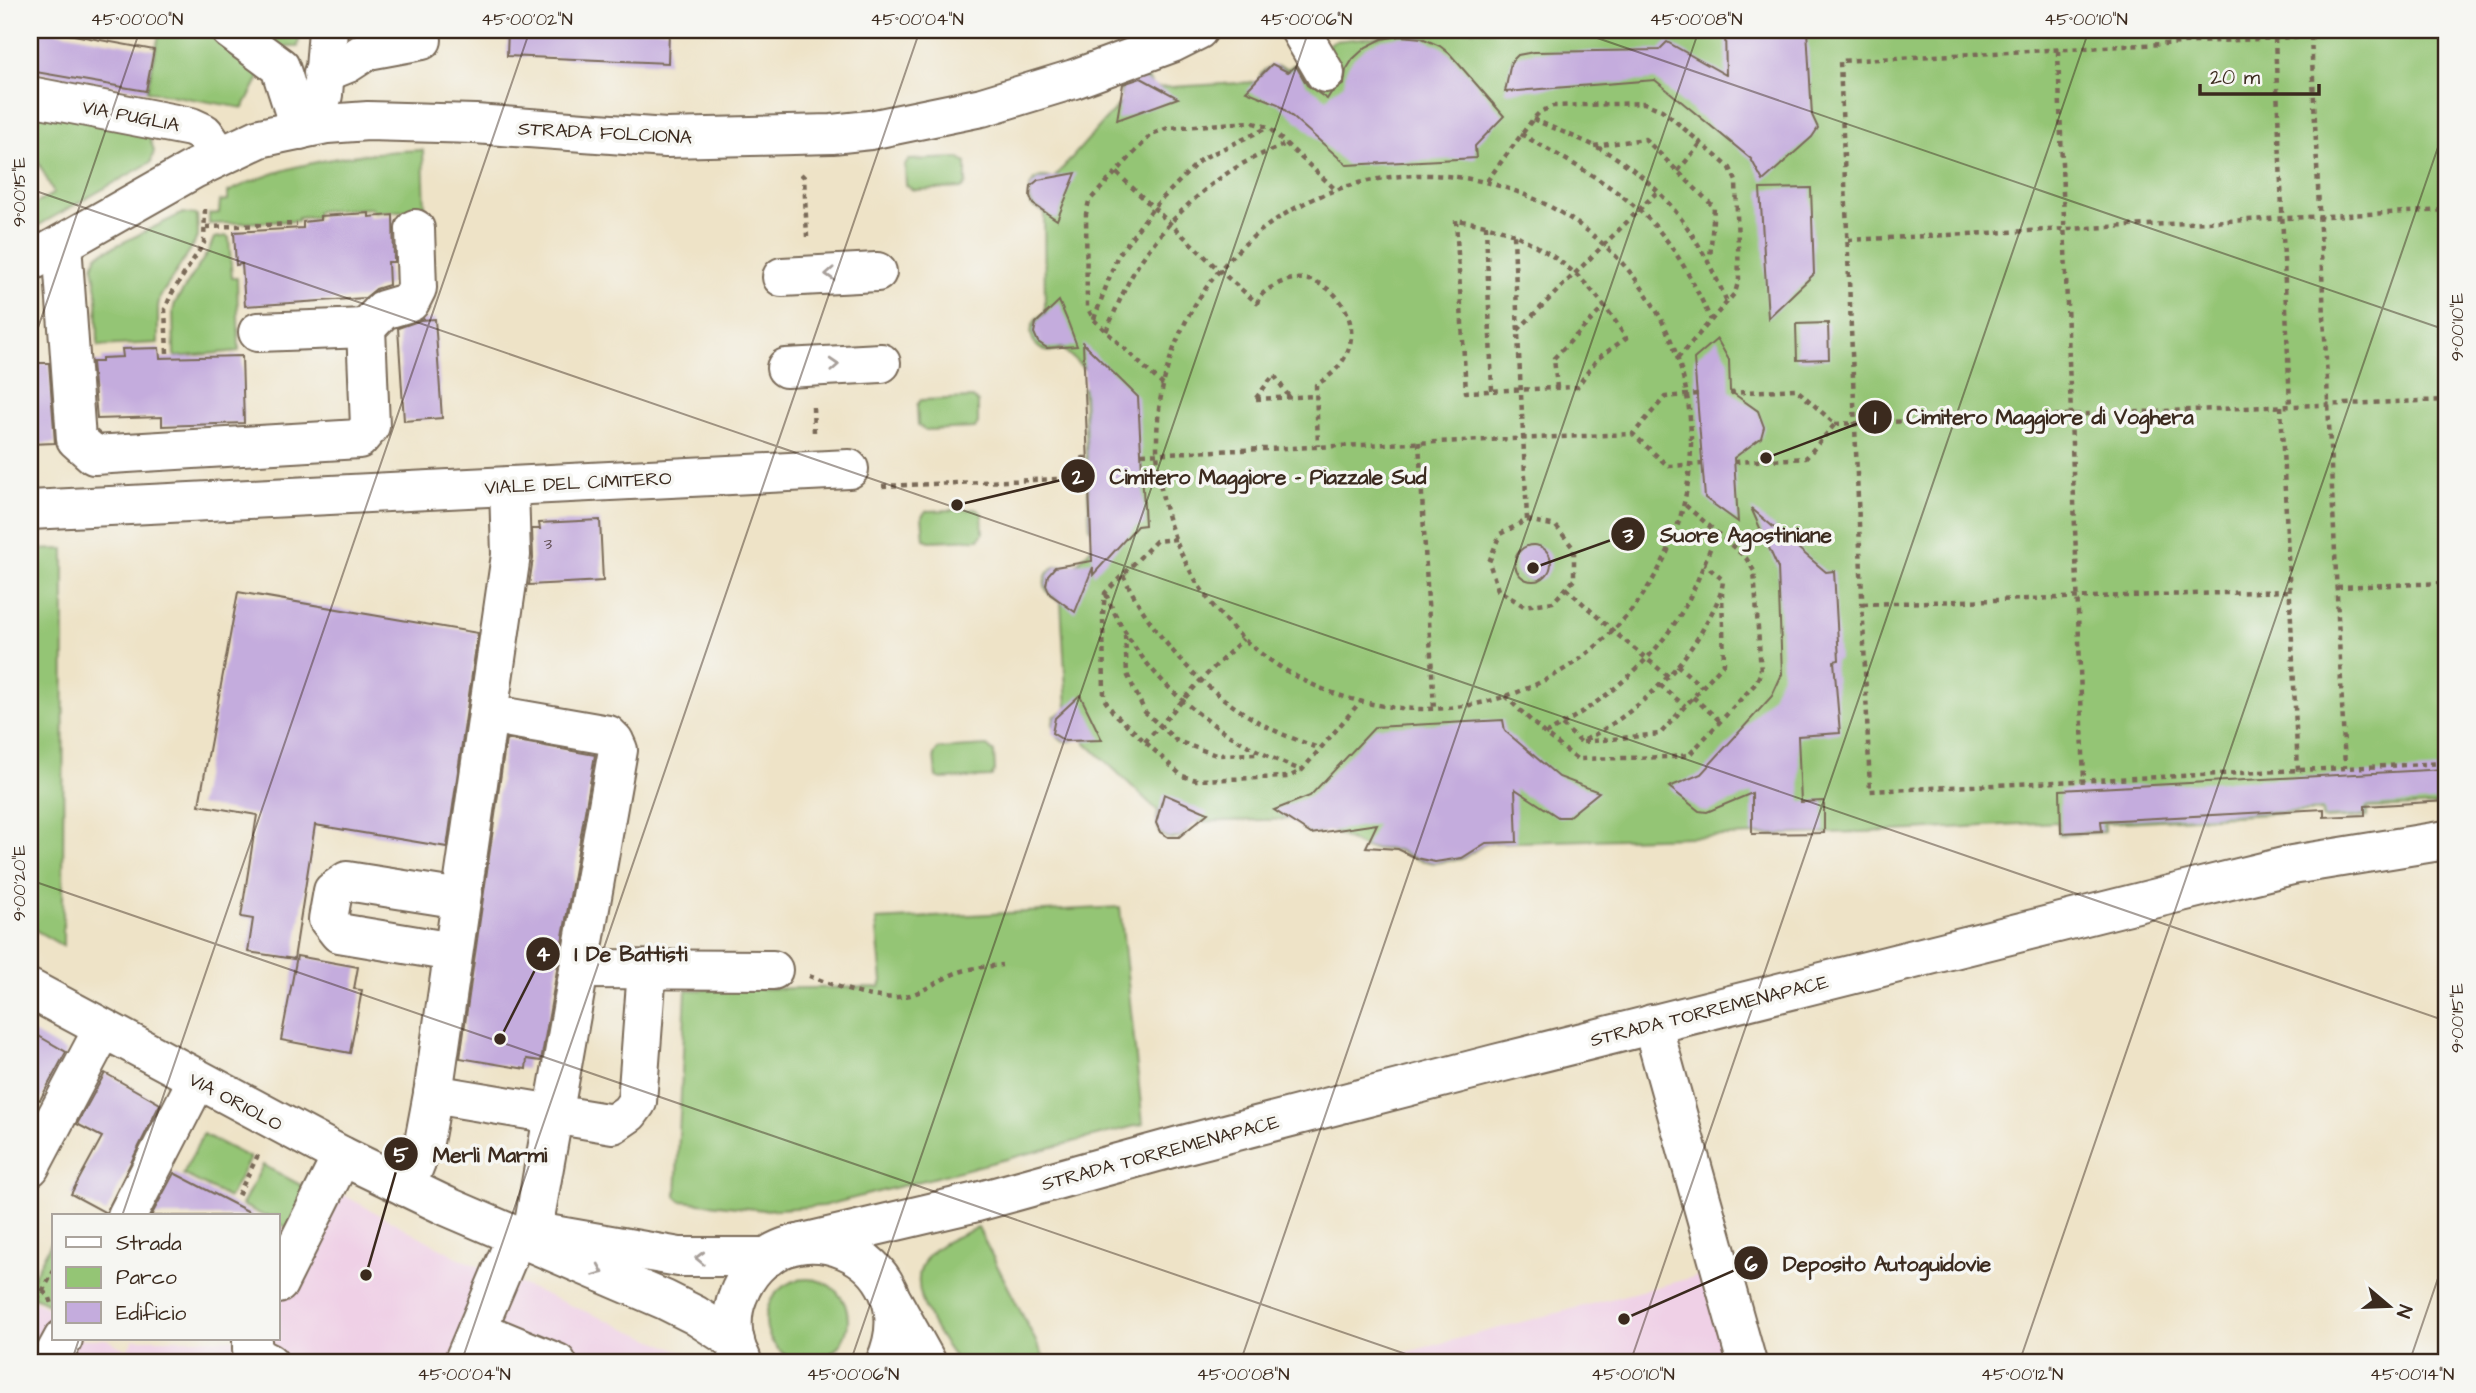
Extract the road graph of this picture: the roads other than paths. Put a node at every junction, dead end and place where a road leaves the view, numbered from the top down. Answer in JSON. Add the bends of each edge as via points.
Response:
{"nodes":[{"id":1,"x":230,"y":30,"type":"edge"},
{"id":2,"x":328,"y":30,"type":"edge"},
{"id":3,"x":1198,"y":30,"type":"edge"},
{"id":4,"x":1300,"y":30,"type":"edge"},
{"id":5,"x":422,"y":40,"type":"dead end"},
{"id":6,"x":323,"y":73,"type":"junction"},
{"id":7,"x":1325,"y":74,"type":"dead end"},
{"id":8,"x":30,"y":96,"type":"edge"},
{"id":9,"x":313,"y":127,"type":"junction"},
{"id":10,"x":207,"y":162,"type":"junction"},
{"id":11,"x":415,"y":229,"type":"dead end"},
{"id":12,"x":46,"y":253,"type":"edge"},
{"id":13,"x":877,"y":272,"type":"dead end"},
{"id":14,"x":795,"y":276,"type":"road end"},
{"id":15,"x":366,"y":328,"type":"junction"},
{"id":16,"x":258,"y":332,"type":"dead end"},
{"id":17,"x":881,"y":363,"type":"dead end"},
{"id":18,"x":799,"y":367,"type":"road end"},
{"id":19,"x":849,"y":469,"type":"road end"},
{"id":20,"x":509,"y":486,"type":"junction"},
{"id":21,"x":30,"y":510,"type":"edge"},
{"id":22,"x":488,"y":714,"type":"junction"},
{"id":23,"x":2446,"y":840,"type":"edge"},
{"id":24,"x":461,"y":899,"type":"junction"},
{"id":25,"x":453,"y":952,"type":"junction"},
{"id":26,"x":579,"y":969,"type":"junction"},
{"id":27,"x":647,"y":970,"type":"junction"},
{"id":28,"x":773,"y":970,"type":"road end"},
{"id":29,"x":30,"y":989,"type":"edge"},
{"id":30,"x":1652,"y":1024,"type":"junction"},
{"id":31,"x":103,"y":1029,"type":"junction"},
{"id":32,"x":197,"y":1080,"type":"junction"},
{"id":33,"x":433,"y":1094,"type":"junction"},
{"id":34,"x":553,"y":1115,"type":"junction"},
{"id":35,"x":342,"y":1156,"type":"junction"},
{"id":36,"x":30,"y":1167,"type":"edge"},
{"id":37,"x":406,"y":1187,"type":"junction"},
{"id":38,"x":977,"y":1202,"type":"junction"},
{"id":39,"x":128,"y":1214,"type":"edge"},
{"id":40,"x":524,"y":1232,"type":"junction"},
{"id":41,"x":803,"y":1243,"type":"junction"},
{"id":42,"x":768,"y":1257,"type":"junction"},
{"id":43,"x":280,"y":1280,"type":"edge"},
{"id":44,"x":886,"y":1287,"type":"junction"},
{"id":45,"x":62,"y":1340,"type":"edge"},
{"id":46,"x":252,"y":1340,"type":"edge"},
{"id":47,"x":470,"y":1347,"type":"edge"},
{"id":48,"x":739,"y":1352,"type":"edge"},
{"id":49,"x":50,"y":1363,"type":"edge"},
{"id":50,"x":270,"y":1363,"type":"edge"},
{"id":51,"x":557,"y":1363,"type":"edge"},
{"id":52,"x":885,"y":1363,"type":"edge"},
{"id":53,"x":927,"y":1363,"type":"edge"},
{"id":54,"x":1747,"y":1363,"type":"edge"}],
"edges":[{"from":1,"to":9,"type":"street","via":[[280,67]]},
{"from":2,"to":6,"type":"street"},
{"from":3,"to":9,"type":"street","name":"STRADA FOLCIONA","via":[[1074,79],[982,107],[832,134],[666,138],[404,121]]},
{"from":4,"to":7,"type":"street"},
{"from":5,"to":6,"type":"street","via":[[368,50]]},
{"from":6,"to":9,"type":"street"},
{"from":8,"to":10,"type":"street","name":"VIA PUGLIA","via":[[191,127],[204,133]]},
{"from":9,"to":10,"type":"street","name":"STRADA FOLCIONA","via":[[260,138]]},
{"from":10,"to":12,"type":"street","name":"STRADA FOLCIONA"},
{"from":11,"to":15,"type":"street","via":[[417,288],[410,302],[383,310]]},
{"from":12,"to":15,"type":"street","via":[[76,439],[93,455],[359,439],[370,426]]},
{"from":13,"to":14,"type":"street","one_way":true},
{"from":15,"to":16,"type":"street"},
{"from":18,"to":17,"type":"street","one_way":true},
{"from":19,"to":20,"type":"street","name":"VIALE DEL CIMITERO"},
{"from":20,"to":21,"type":"street","name":"VIALE DEL CIMITERO"},
{"from":20,"to":22,"type":"street","via":[[511,555]]},
{"from":22,"to":24,"type":"street"},
{"from":22,"to":26,"type":"street","via":[[608,735],[618,750]]},
{"from":23,"to":30,"type":"street","name":"STRADA TORREMENAPACE","via":[[2292,865]]},
{"from":24,"to":25,"type":"street"},
{"from":24,"to":25,"type":"street","via":[[347,881],[333,891],[328,919],[339,933]]},
{"from":25,"to":33,"type":"street"},
{"from":26,"to":27,"type":"street"},
{"from":26,"to":34,"type":"street"},
{"from":27,"to":28,"type":"street"},
{"from":27,"to":34,"type":"street","via":[[637,1102],[613,1124]]},
{"from":29,"to":31,"type":"street","name":"VIA ORIOLO"},
{"from":30,"to":38,"type":"street","name":"STRADA TORREMENAPACE"},
{"from":30,"to":54,"type":"street"},
{"from":31,"to":32,"type":"street","name":"VIA ORIOLO"},
{"from":31,"to":36,"type":"street"},
{"from":32,"to":35,"type":"street","name":"VIA ORIOLO"},
{"from":32,"to":39,"type":"street"},
{"from":33,"to":34,"type":"street"},
{"from":33,"to":37,"type":"street","via":[[424,1142]]},
{"from":34,"to":40,"type":"street"},
{"from":35,"to":37,"type":"street","name":"VIA ORIOLO"},
{"from":35,"to":43,"type":"street"},
{"from":37,"to":40,"type":"street","name":"VIA ORIOLO"},
{"from":38,"to":41,"type":"street","name":"STRADA TORREMENAPACE"},
{"from":38,"to":44,"type":"street","name":"STRADA TORREMENAPACE","via":[[906,1231],[894,1242],[886,1259]]},
{"from":42,"to":40,"type":"street","name":"VIA ORIOLO","one_way":true,"via":[[679,1257]]},
{"from":40,"to":47,"type":"street"},
{"from":40,"to":48,"type":"street","name":"VIA ORIOLO","one_way":true,"via":[[695,1315]]},
{"from":41,"to":42,"type":"street","name":"STRADA TORREMENAPACE"},
{"from":41,"to":44,"type":"street","via":[[842,1247],[865,1260]]},
{"from":42,"to":48,"type":"street","via":[[749,1276],[736,1300],[733,1327]]},
{"from":44,"to":52,"type":"street","via":[[895,1329]]},
{"from":44,"to":53,"type":"street"},
{"from":45,"to":49,"type":"street"},
{"from":46,"to":50,"type":"street","via":[[252,1350]]},
{"from":47,"to":51,"type":"street"}]}
